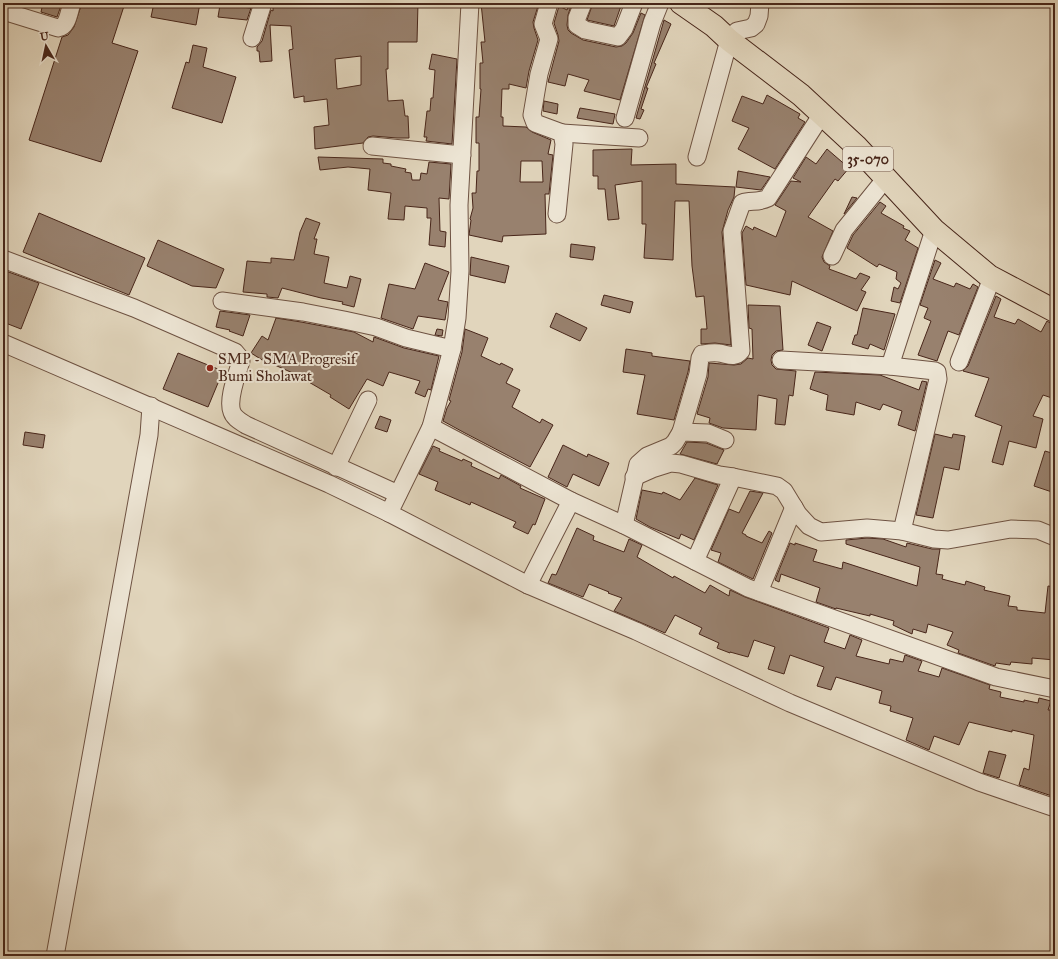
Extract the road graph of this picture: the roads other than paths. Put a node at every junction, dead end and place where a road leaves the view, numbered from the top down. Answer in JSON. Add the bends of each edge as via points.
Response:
{"nodes":[{"id":1,"x":72,"y":3,"type":"edge"},
{"id":2,"x":263,"y":3,"type":"edge"},
{"id":3,"x":470,"y":3,"type":"edge"},
{"id":4,"x":549,"y":3,"type":"edge"},
{"id":5,"x":583,"y":3,"type":"edge"},
{"id":6,"x":634,"y":3,"type":"edge"},
{"id":7,"x":660,"y":3,"type":"edge"},
{"id":8,"x":681,"y":3,"type":"edge"},
{"id":9,"x":760,"y":3,"type":"edge"},
{"id":10,"x":3,"y":11,"type":"edge"},
{"id":11,"x":252,"y":38,"type":"dead end"},
{"id":12,"x":729,"y":40,"type":"junction"},
{"id":13,"x":822,"y":114,"type":"junction"},
{"id":14,"x":625,"y":118,"type":"dead end"},
{"id":15,"x":562,"y":133,"type":"junction"},
{"id":16,"x":639,"y":138,"type":"dead end"},
{"id":17,"x":372,"y":146,"type":"dead end"},
{"id":18,"x":462,"y":155,"type":"junction"},
{"id":19,"x":697,"y":156,"type":"dead end"},
{"id":20,"x":886,"y":178,"type":"junction"},
{"id":21,"x":557,"y":214,"type":"dead end"},
{"id":22,"x":934,"y":230,"type":"junction"},
{"id":23,"x":832,"y":256,"type":"dead end"},
{"id":24,"x":3,"y":259,"type":"edge"},
{"id":25,"x":992,"y":278,"type":"junction"},
{"id":26,"x":222,"y":301,"type":"dead end"},
{"id":27,"x":1055,"y":311,"type":"edge"},
{"id":28,"x":3,"y":344,"type":"edge"},
{"id":29,"x":452,"y":350,"type":"junction"},
{"id":30,"x":781,"y":360,"type":"dead end"},
{"id":31,"x":959,"y":362,"type":"dead end"},
{"id":32,"x":890,"y":366,"type":"junction"},
{"id":33,"x":368,"y":400,"type":"dead end"},
{"id":34,"x":152,"y":406,"type":"junction"},
{"id":35,"x":430,"y":426,"type":"junction"},
{"id":36,"x":681,"y":432,"type":"junction"},
{"id":37,"x":725,"y":440,"type":"dead end"},
{"id":38,"x":336,"y":467,"type":"junction"},
{"id":39,"x":636,"y":472,"type":"junction"},
{"id":40,"x":733,"y":477,"type":"junction"},
{"id":41,"x":398,"y":494,"type":"junction"},
{"id":42,"x":571,"y":501,"type":"junction"},
{"id":43,"x":794,"y":507,"type":"junction"},
{"id":44,"x":389,"y":513,"type":"junction"},
{"id":45,"x":624,"y":525,"type":"junction"},
{"id":46,"x":904,"y":527,"type":"junction"},
{"id":47,"x":1055,"y":537,"type":"edge"},
{"id":48,"x":695,"y":561,"type":"junction"},
{"id":49,"x":528,"y":585,"type":"junction"},
{"id":50,"x":759,"y":592,"type":"junction"},
{"id":51,"x":1055,"y":689,"type":"edge"},
{"id":52,"x":1055,"y":808,"type":"edge"},
{"id":53,"x":55,"y":956,"type":"edge"}],
"edges":[{"from":1,"to":10,"type":"street","via":[[65,25],[61,28]]},
{"from":2,"to":11,"type":"street"},
{"from":3,"to":18,"type":"street"},
{"from":4,"to":15,"type":"street","via":[[543,24],[549,39],[539,74],[533,119],[537,124]]},
{"from":5,"to":6,"type":"street","via":[[577,25],[585,30],[618,36],[624,29]]},
{"from":7,"to":14,"type":"street"},
{"from":8,"to":12,"type":"main road","number":"35-070"},
{"from":9,"to":12,"type":"street","via":[[756,24],[751,28],[737,31]]},
{"from":12,"to":13,"type":"main road","number":"35-070"},
{"from":12,"to":19,"type":"street"},
{"from":13,"to":20,"type":"main road","number":"35-070"},
{"from":13,"to":36,"type":"street","via":[[768,198],[760,202],[742,203],[732,231],[741,351],[730,356],[710,352],[702,354]]},
{"from":15,"to":16,"type":"street"},
{"from":15,"to":21,"type":"street","via":[[564,144]]},
{"from":17,"to":18,"type":"street"},
{"from":18,"to":29,"type":"street","via":[[457,318]]},
{"from":20,"to":22,"type":"main road","number":"35-070"},
{"from":20,"to":23,"type":"street","via":[[844,230]]},
{"from":22,"to":25,"type":"main road","number":"35-070"},
{"from":22,"to":32,"type":"street"},
{"from":24,"to":38,"type":"street","via":[[134,308],[235,352],[240,361],[231,405],[237,419]]},
{"from":25,"to":27,"type":"main road","number":"35-070"},
{"from":25,"to":31,"type":"street"},
{"from":26,"to":29,"type":"street","via":[[344,320]]},
{"from":28,"to":34,"type":"street"},
{"from":29,"to":35,"type":"street"},
{"from":30,"to":32,"type":"street"},
{"from":32,"to":46,"type":"street","via":[[934,371],[938,375]]},
{"from":33,"to":38,"type":"street"},
{"from":34,"to":44,"type":"street"},
{"from":34,"to":53,"type":"street","via":[[149,435]]},
{"from":35,"to":41,"type":"street"},
{"from":35,"to":42,"type":"street"},
{"from":36,"to":37,"type":"street","via":[[708,433]]},
{"from":36,"to":39,"type":"street","via":[[671,446],[647,456]]},
{"from":38,"to":41,"type":"street"},
{"from":39,"to":40,"type":"street","via":[[671,463]]},
{"from":39,"to":45,"type":"street"},
{"from":40,"to":43,"type":"street","via":[[777,486],[784,491]]},
{"from":40,"to":48,"type":"street"},
{"from":41,"to":44,"type":"street"},
{"from":42,"to":45,"type":"street"},
{"from":42,"to":49,"type":"street"},
{"from":43,"to":46,"type":"street","via":[[809,526],[821,532]]},
{"from":43,"to":50,"type":"street"},
{"from":44,"to":49,"type":"street"},
{"from":45,"to":48,"type":"street"},
{"from":46,"to":47,"type":"street","via":[[934,539],[948,540],[1011,528],[1038,530]]},
{"from":48,"to":50,"type":"street"},
{"from":49,"to":52,"type":"street","via":[[636,631],[790,703],[979,782]]},
{"from":50,"to":51,"type":"street","via":[[996,677]]}]}
